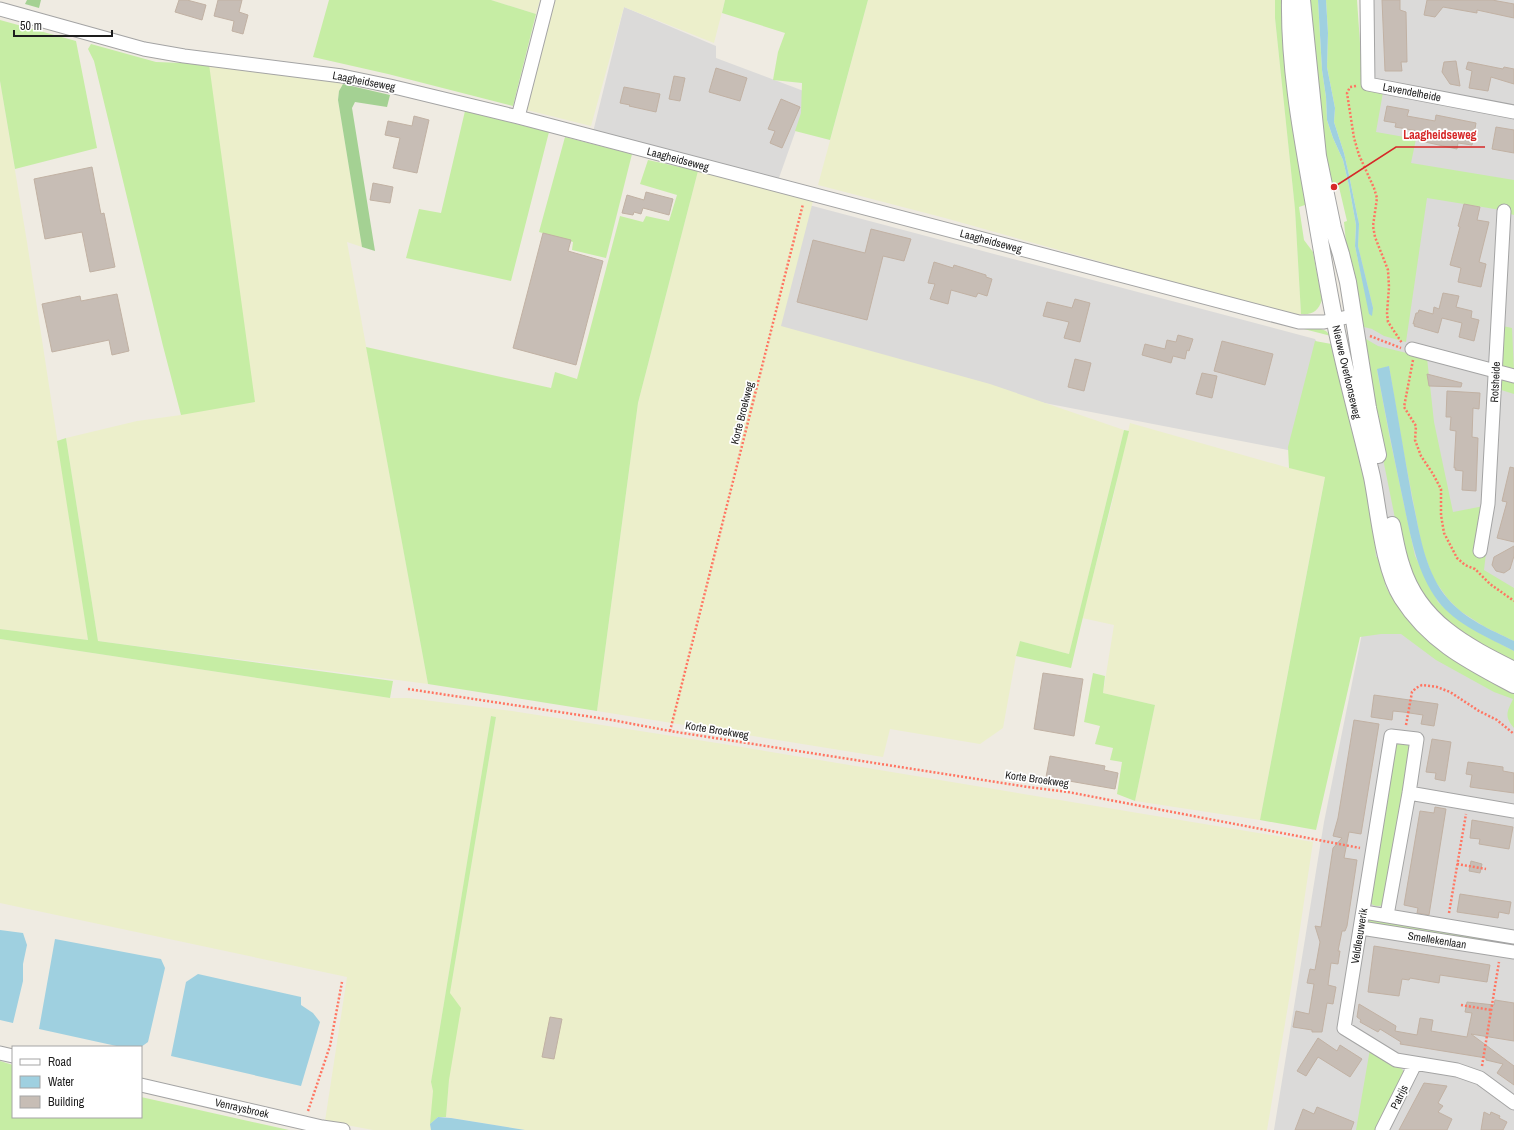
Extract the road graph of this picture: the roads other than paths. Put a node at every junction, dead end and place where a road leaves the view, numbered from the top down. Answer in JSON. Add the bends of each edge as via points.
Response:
{"nodes":[{"id":1,"x":548,"y":0,"type":"edge"},
{"id":2,"x":1290,"y":0,"type":"edge"},
{"id":3,"x":1302,"y":0,"type":"edge"},
{"id":4,"x":1366,"y":0,"type":"edge"},
{"id":5,"x":0,"y":9,"type":"edge"},
{"id":6,"x":1514,"y":112,"type":"edge"},
{"id":7,"x":518,"y":117,"type":"junction"},
{"id":8,"x":1504,"y":211,"type":"dead end"},
{"id":9,"x":1352,"y":316,"type":"junction"},
{"id":10,"x":1334,"y":320,"type":"junction"},
{"id":11,"x":1409,"y":349,"type":"road end"},
{"id":12,"x":1496,"y":370,"type":"junction"},
{"id":13,"x":1514,"y":376,"type":"edge"},
{"id":14,"x":1480,"y":551,"type":"dead end"},
{"id":15,"x":1514,"y":670,"type":"edge"},
{"id":16,"x":1514,"y":685,"type":"edge"},
{"id":17,"x":1409,"y":793,"type":"junction"},
{"id":18,"x":1514,"y":810,"type":"edge"},
{"id":19,"x":1364,"y":912,"type":"junction"},
{"id":20,"x":1387,"y":915,"type":"junction"},
{"id":21,"x":1361,"y":928,"type":"junction"},
{"id":22,"x":1514,"y":937,"type":"edge"},
{"id":23,"x":1508,"y":951,"type":"edge"},
{"id":24,"x":0,"y":1053,"type":"edge"},
{"id":25,"x":12,"y":1056,"type":"edge"},
{"id":26,"x":1415,"y":1064,"type":"junction"},
{"id":27,"x":142,"y":1085,"type":"edge"},
{"id":28,"x":1514,"y":1103,"type":"edge"},
{"id":29,"x":343,"y":1130,"type":"edge"},
{"id":30,"x":1382,"y":1130,"type":"edge"}],
"edges":[{"from":1,"to":7,"type":"street"},
{"from":2,"to":10,"type":"street","name":"Nieuwe Overloonseweg","via":[[1295,85]]},
{"from":3,"to":9,"type":"street","name":"Nieuwe Overloonseweg","via":[[1318,156],[1333,228],[1348,282]]},
{"from":4,"to":6,"type":"street","name":"Lavendelheide","via":[[1368,84]]},
{"from":5,"to":7,"type":"street","name":"Laagheidseweg","via":[[144,49],[342,76]]},
{"from":7,"to":10,"type":"street","name":"Laagheidseweg","via":[[1299,322]]},
{"from":8,"to":12,"type":"street","name":"Rotsheide"},
{"from":9,"to":10,"type":"street","name":"Laagheidseweg"},
{"from":9,"to":15,"type":"street","name":"Nieuwe Overloonseweg","via":[[1372,428],[1402,568],[1428,613],[1449,633]]},
{"from":10,"to":16,"type":"street","name":"Nieuwe Overloonseweg","via":[[1372,478],[1384,545],[1401,597],[1419,621],[1440,642]]},
{"from":11,"to":12,"type":"street"},
{"from":12,"to":13,"type":"street"},
{"from":12,"to":14,"type":"street","name":"Rotsheide","via":[[1488,504]]},
{"from":17,"to":18,"type":"street"},
{"from":17,"to":19,"type":"street","name":"Veldleeuwerik","via":[[1417,739],[1391,736]]},
{"from":17,"to":20,"type":"street"},
{"from":19,"to":20,"type":"street","name":"Smellekenlaan"},
{"from":19,"to":21,"type":"street","name":"Veldleeuwerik"},
{"from":20,"to":22,"type":"street","name":"Smellekenlaan"},
{"from":21,"to":23,"type":"street","name":"Smellekenlaan"},
{"from":21,"to":26,"type":"street","name":"Veldleeuwerik","via":[[1344,1028],[1396,1060]]},
{"from":24,"to":25,"type":"street"},
{"from":26,"to":28,"type":"street","name":"Veldleeuwerik","via":[[1457,1070],[1480,1078]]},
{"from":26,"to":30,"type":"street","name":"Patrijs"},
{"from":27,"to":29,"type":"street","name":"Venraysbroek"}]}
